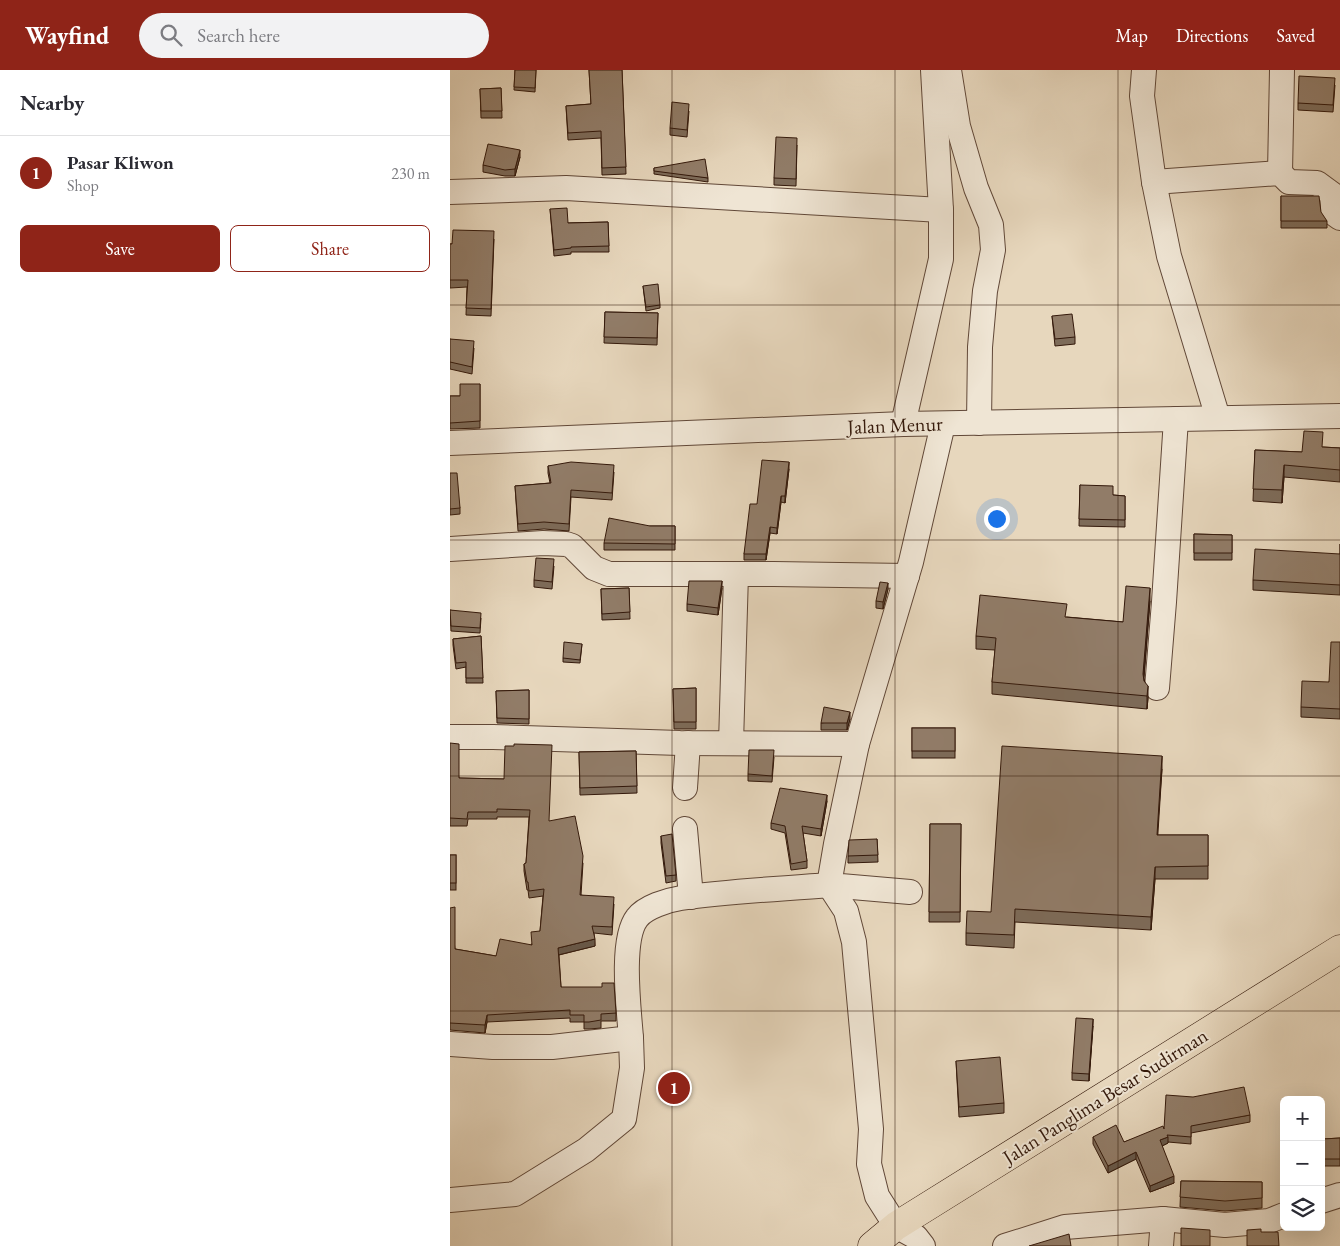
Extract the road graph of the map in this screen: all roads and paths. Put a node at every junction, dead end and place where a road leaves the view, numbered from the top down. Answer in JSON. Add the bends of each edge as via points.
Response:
{"nodes":[{"id":1,"x":933,"y":70,"type":"edge"},
{"id":2,"x":949,"y":70,"type":"edge"},
{"id":3,"x":1144,"y":70,"type":"edge"},
{"id":4,"x":1282,"y":70,"type":"edge"},
{"id":5,"x":1280,"y":173,"type":"junction"},
{"id":6,"x":1154,"y":182,"type":"junction"},
{"id":7,"x":450,"y":192,"type":"edge"},
{"id":8,"x":941,"y":210,"type":"junction"},
{"id":9,"x":1340,"y":218,"type":"edge"},
{"id":10,"x":1340,"y":416,"type":"edge"},
{"id":11,"x":1218,"y":418,"type":"junction"},
{"id":12,"x":1176,"y":419,"type":"junction"},
{"id":13,"x":979,"y":422,"type":"junction"},
{"id":14,"x":903,"y":424,"type":"junction"},
{"id":15,"x":943,"y":424,"type":"junction"},
{"id":16,"x":450,"y":443,"type":"edge"},
{"id":17,"x":450,"y":549,"type":"edge"},
{"id":18,"x":736,"y":574,"type":"junction"},
{"id":19,"x":907,"y":576,"type":"junction"},
{"id":20,"x":1157,"y":688,"type":"dead end"},
{"id":21,"x":450,"y":737,"type":"edge"},
{"id":22,"x":688,"y":743,"type":"junction"},
{"id":23,"x":731,"y":743,"type":"junction"},
{"id":24,"x":857,"y":744,"type":"junction"},
{"id":25,"x":685,"y":788,"type":"dead end"},
{"id":26,"x":685,"y":830,"type":"dead end"},
{"id":27,"x":829,"y":885,"type":"junction"},
{"id":28,"x":910,"y":892,"type":"dead end"},
{"id":29,"x":691,"y":898,"type":"junction"},
{"id":30,"x":1340,"y":950,"type":"edge"},
{"id":31,"x":631,"y":1038,"type":"junction"},
{"id":32,"x":450,"y":1044,"type":"edge"},
{"id":33,"x":1340,"y":1195,"type":"edge"},
{"id":34,"x":450,"y":1200,"type":"edge"},
{"id":35,"x":1325,"y":1201,"type":"edge"},
{"id":36,"x":1280,"y":1217,"type":"edge"},
{"id":37,"x":1163,"y":1219,"type":"junction"},
{"id":38,"x":896,"y":1226,"type":"junction"},
{"id":39,"x":872,"y":1246,"type":"edge"},
{"id":40,"x":923,"y":1246,"type":"edge"},
{"id":41,"x":1006,"y":1246,"type":"edge"},
{"id":42,"x":1161,"y":1246,"type":"edge"}],
"edges":[{"from":1,"to":8,"type":"street"},
{"from":2,"to":13,"type":"street","via":[[958,126],[976,188],[991,225],[993,250],[980,347]]},
{"from":3,"to":6,"type":"street","via":[[1142,96]]},
{"from":4,"to":5,"type":"street"},
{"from":5,"to":6,"type":"street"},
{"from":5,"to":9,"type":"street","via":[[1289,182],[1317,183],[1332,194],[1333,213]]},
{"from":6,"to":11,"type":"street","via":[[1169,256]]},
{"from":7,"to":8,"type":"street","via":[[566,188]]},
{"from":8,"to":14,"type":"street","via":[[941,259]]},
{"from":10,"to":11,"type":"street","name":"Jalan Menur"},
{"from":11,"to":12,"type":"street","name":"Jalan Menur"},
{"from":12,"to":13,"type":"street","name":"Jalan Menur"},
{"from":12,"to":20,"type":"street"},
{"from":13,"to":15,"type":"street","name":"Jalan Menur"},
{"from":14,"to":15,"type":"street","name":"Jalan Menur"},
{"from":14,"to":16,"type":"street","name":"Jalan Menur"},
{"from":15,"to":19,"type":"street"},
{"from":17,"to":18,"type":"street","via":[[566,544],[594,568],[605,573]]},
{"from":18,"to":19,"type":"street"},
{"from":18,"to":23,"type":"street"},
{"from":19,"to":24,"type":"street"},
{"from":21,"to":22,"type":"street"},
{"from":22,"to":23,"type":"street"},
{"from":22,"to":25,"type":"street"},
{"from":23,"to":24,"type":"street"},
{"from":24,"to":27,"type":"street"},
{"from":26,"to":29,"type":"street"},
{"from":27,"to":28,"type":"street"},
{"from":27,"to":29,"type":"street"},
{"from":27,"to":38,"type":"street","via":[[846,911],[854,942],[871,1129],[868,1164],[876,1196]]},
{"from":29,"to":31,"type":"street","via":[[654,906],[637,918],[629,938]]},
{"from":30,"to":38,"type":"main road","name":"Jalan Panglima Besar Sudirman"},
{"from":31,"to":32,"type":"street","via":[[552,1048]]},
{"from":31,"to":34,"type":"street","via":[[632,1068],[624,1119],[586,1150],[515,1194]]},
{"from":33,"to":35,"type":"street"},
{"from":36,"to":37,"type":"street","via":[[1269,1221],[1225,1225]]},
{"from":37,"to":41,"type":"street","via":[[1065,1228]]},
{"from":37,"to":42,"type":"street"},
{"from":38,"to":39,"type":"main road","name":"Jalan Panglima Besar Sudirman"},
{"from":38,"to":40,"type":"street","via":[[916,1236]]}]}
